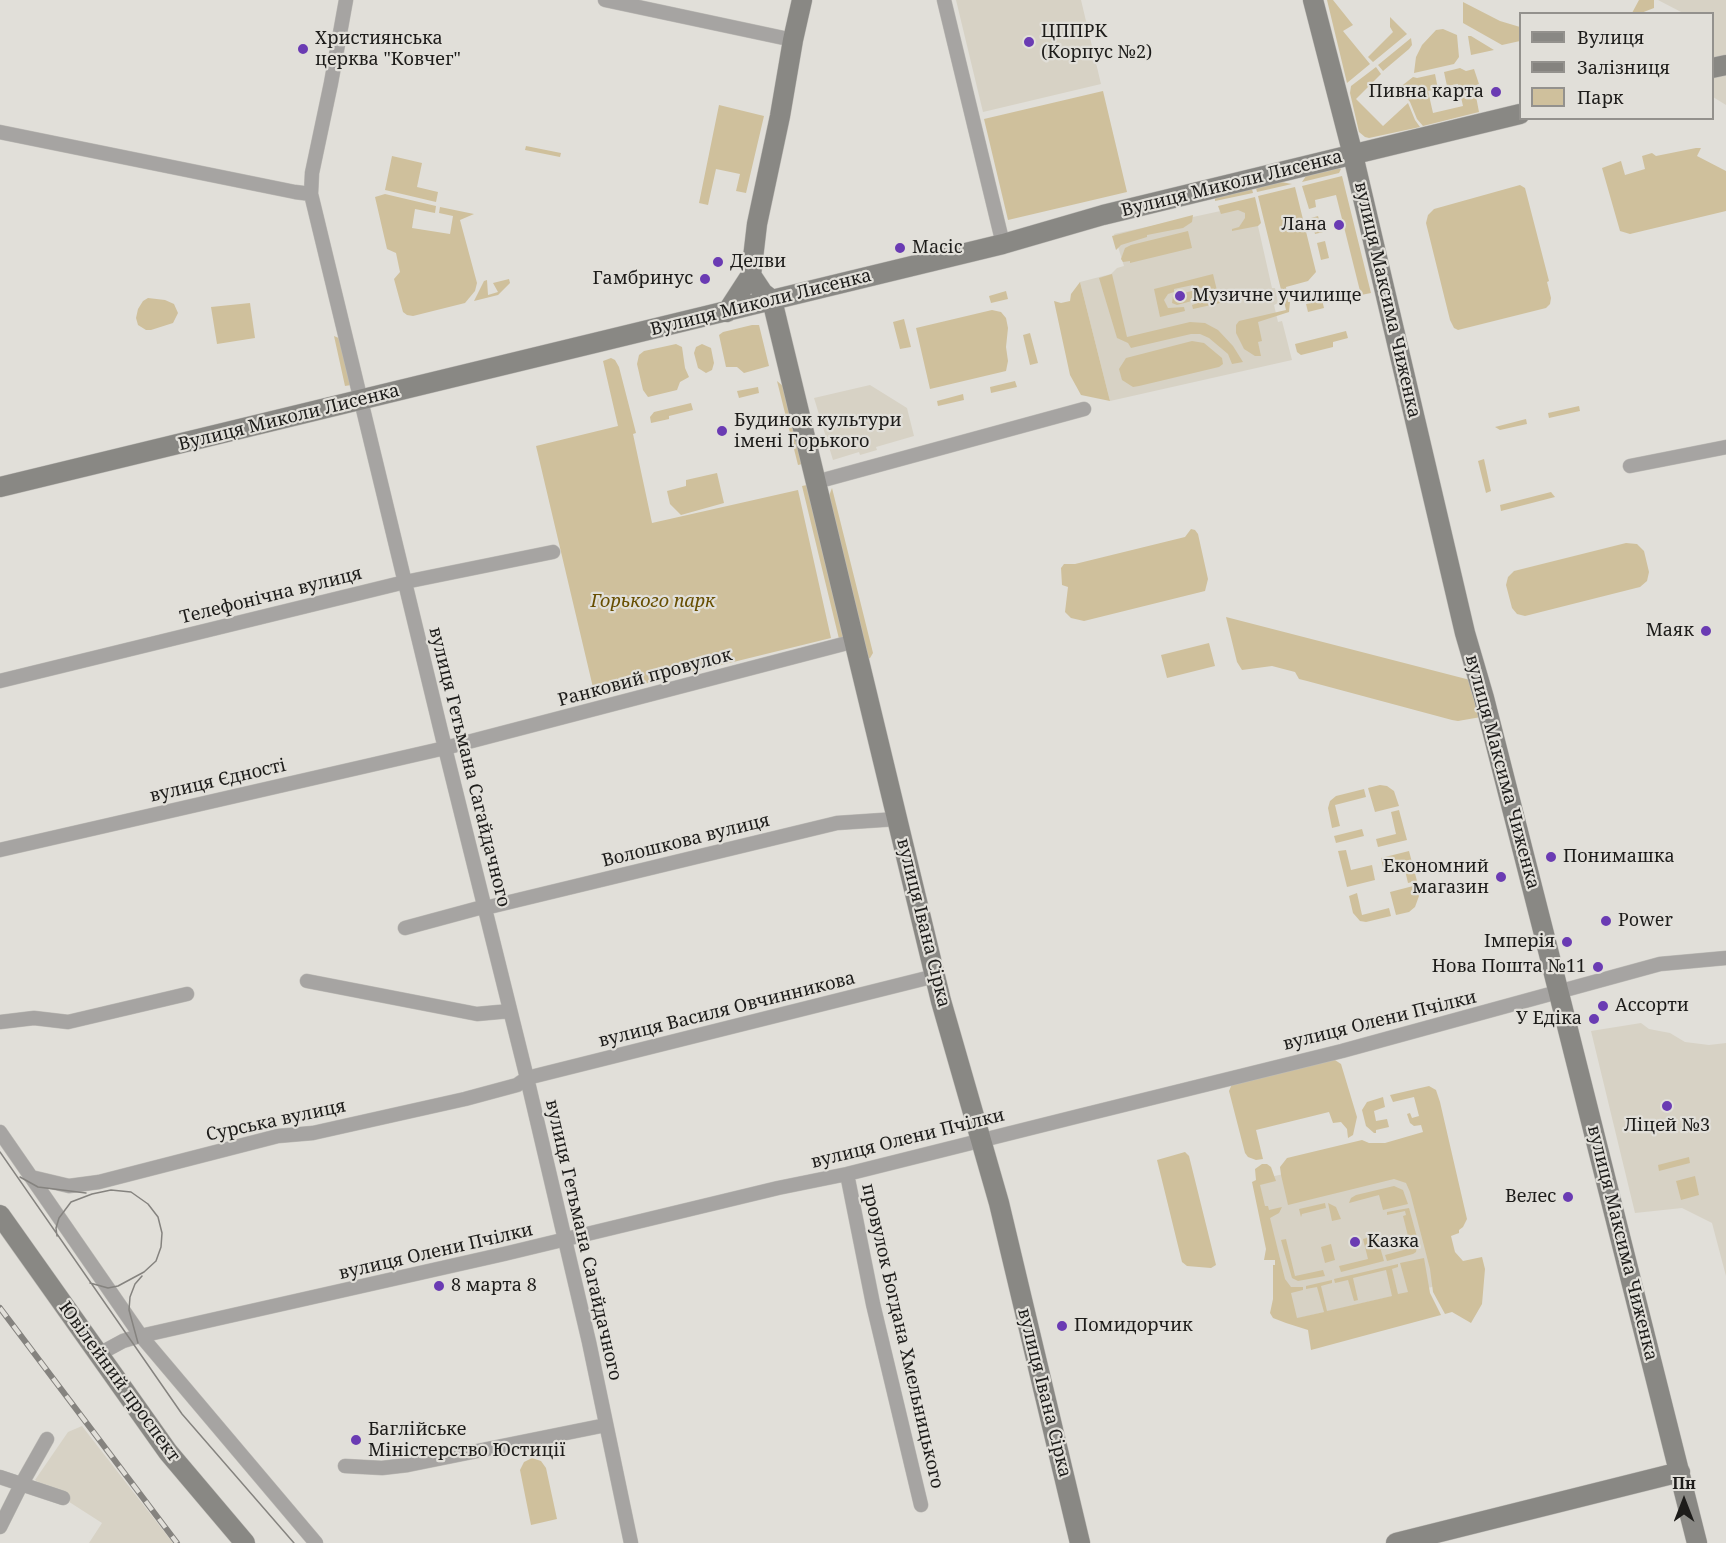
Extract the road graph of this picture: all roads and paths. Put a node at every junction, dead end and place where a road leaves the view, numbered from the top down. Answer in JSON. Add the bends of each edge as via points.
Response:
{"nodes":[{"id":1,"x":346,"y":0,"type":"edge"},
{"id":2,"x":605,"y":0,"type":"edge"},
{"id":3,"x":802,"y":0,"type":"edge"},
{"id":4,"x":944,"y":0,"type":"edge"},
{"id":5,"x":1313,"y":0,"type":"edge"},
{"id":6,"x":793,"y":40,"type":"junction"},
{"id":7,"x":1519,"y":114,"type":"edge"},
{"id":8,"x":0,"y":132,"type":"edge"},
{"id":9,"x":1353,"y":155,"type":"junction"},
{"id":10,"x":311,"y":194,"type":"junction"},
{"id":11,"x":1003,"y":244,"type":"junction"},
{"id":12,"x":751,"y":275,"type":"junction"},
{"id":13,"x":772,"y":300,"type":"junction"},
{"id":14,"x":727,"y":312,"type":"junction"},
{"id":15,"x":362,"y":400,"type":"junction"},
{"id":16,"x":1084,"y":409,"type":"dead end"},
{"id":17,"x":1726,"y":447,"type":"edge"},
{"id":18,"x":1630,"y":466,"type":"dead end"},
{"id":19,"x":816,"y":482,"type":"junction"},
{"id":20,"x":0,"y":487,"type":"edge"},
{"id":21,"x":553,"y":552,"type":"dead end"},
{"id":22,"x":405,"y":582,"type":"junction"},
{"id":23,"x":855,"y":641,"type":"junction"},
{"id":24,"x":0,"y":681,"type":"edge"},
{"id":25,"x":445,"y":748,"type":"junction"},
{"id":26,"x":897,"y":819,"type":"junction"},
{"id":27,"x":0,"y":850,"type":"edge"},
{"id":28,"x":485,"y":908,"type":"junction"},
{"id":29,"x":405,"y":928,"type":"dead end"},
{"id":30,"x":1726,"y":958,"type":"edge"},
{"id":31,"x":935,"y":976,"type":"junction"},
{"id":32,"x":307,"y":981,"type":"dead end"},
{"id":33,"x":1558,"y":991,"type":"junction"},
{"id":34,"x":187,"y":994,"type":"dead end"},
{"id":35,"x":510,"y":1011,"type":"junction"},
{"id":36,"x":0,"y":1022,"type":"edge"},
{"id":37,"x":527,"y":1078,"type":"junction"},
{"id":38,"x":0,"y":1132,"type":"edge"},
{"id":39,"x":982,"y":1140,"type":"junction"},
{"id":40,"x":847,"y":1174,"type":"junction"},
{"id":41,"x":31,"y":1177,"type":"junction"},
{"id":42,"x":0,"y":1215,"type":"edge"},
{"id":43,"x":565,"y":1240,"type":"junction"},
{"id":44,"x":141,"y":1336,"type":"junction"},
{"id":45,"x":99,"y":1354,"type":"junction"},
{"id":46,"x":606,"y":1425,"type":"junction"},
{"id":47,"x":47,"y":1439,"type":"dead end"},
{"id":48,"x":345,"y":1466,"type":"dead end"},
{"id":49,"x":1680,"y":1472,"type":"junction"},
{"id":50,"x":0,"y":1477,"type":"edge"},
{"id":51,"x":21,"y":1485,"type":"junction"},
{"id":52,"x":63,"y":1498,"type":"dead end"},
{"id":53,"x":921,"y":1505,"type":"dead end"},
{"id":54,"x":0,"y":1527,"type":"edge"},
{"id":55,"x":245,"y":1543,"type":"edge"},
{"id":56,"x":316,"y":1543,"type":"edge"},
{"id":57,"x":631,"y":1543,"type":"edge"},
{"id":58,"x":1080,"y":1543,"type":"edge"},
{"id":59,"x":1396,"y":1543,"type":"edge"},
{"id":60,"x":1697,"y":1543,"type":"edge"}],
"edges":[{"from":1,"to":10,"type":"street","name":"вулиця Гетьмана Сагайдачного"},
{"from":2,"to":6,"type":"street"},
{"from":3,"to":6,"type":"street"},
{"from":4,"to":11,"type":"street"},
{"from":5,"to":9,"type":"street","name":"вулиця Максима Чиженка"},
{"from":6,"to":12,"type":"street","via":[[757,224]]},
{"from":7,"to":9,"type":"street","name":"Вулиця Миколи Лисенка"},
{"from":8,"to":10,"type":"street"},
{"from":9,"to":11,"type":"street","name":"Вулиця Миколи Лисенка","via":[[1103,215]]},
{"from":9,"to":33,"type":"street","name":"вулиця Максима Чиженка","via":[[1465,633]]},
{"from":10,"to":15,"type":"street","name":"вулиця Гетьмана Сагайдачного"},
{"from":11,"to":13,"type":"street","name":"Вулиця Миколи Лисенка"},
{"from":12,"to":13,"type":"street"},
{"from":12,"to":14,"type":"street"},
{"from":13,"to":14,"type":"street","name":"Вулиця Миколи Лисенка"},
{"from":13,"to":19,"type":"street","name":"вулиця Івана Сірка"},
{"from":14,"to":15,"type":"street","name":"Вулиця Миколи Лисенка"},
{"from":15,"to":20,"type":"street","name":"Вулиця Миколи Лисенка"},
{"from":15,"to":22,"type":"street","name":"вулиця Гетьмана Сагайдачного"},
{"from":16,"to":19,"type":"street"},
{"from":17,"to":18,"type":"street"},
{"from":19,"to":23,"type":"street","name":"вулиця Івана Сірка"},
{"from":21,"to":22,"type":"street","name":"Телефонічна вулиця"},
{"from":22,"to":24,"type":"street","name":"Телефонічна вулиця"},
{"from":22,"to":25,"type":"street","name":"вулиця Гетьмана Сагайдачного"},
{"from":23,"to":25,"type":"street","name":"Ранковий провулок"},
{"from":23,"to":26,"type":"street","name":"вулиця Івана Сірка"},
{"from":25,"to":27,"type":"street","name":"вулиця Єдності"},
{"from":25,"to":28,"type":"street","name":"вулиця Гетьмана Сагайдачного"},
{"from":26,"to":28,"type":"street","name":"Волошкова вулиця","via":[[837,823]]},
{"from":26,"to":31,"type":"street","name":"вулиця Івана Сірка"},
{"from":28,"to":29,"type":"street","name":"Волошкова вулиця"},
{"from":28,"to":35,"type":"street","name":"вулиця Гетьмана Сагайдачного"},
{"from":30,"to":33,"type":"street","name":"вулиця Олени Пчілки","via":[[1660,964]]},
{"from":31,"to":37,"type":"street","name":"вулиця Василя Овчинникова"},
{"from":31,"to":39,"type":"street","name":"вулиця Івана Сірка"},
{"from":32,"to":35,"type":"street","via":[[477,1014]]},
{"from":33,"to":39,"type":"street","name":"вулиця Олени Пчілки","via":[[1342,1051]]},
{"from":33,"to":49,"type":"street","name":"вулиця Максима Чиженка"},
{"from":34,"to":36,"type":"street","via":[[68,1022],[34,1018]]},
{"from":35,"to":37,"type":"street","name":"вулиця Гетьмана Сагайдачного"},
{"from":37,"to":41,"type":"street","name":"Сурська вулиця","via":[[517,1085],[465,1099],[313,1133],[278,1136],[99,1182],[69,1186]]},
{"from":37,"to":43,"type":"street","name":"вулиця Гетьмана Сагайдачного"},
{"from":38,"to":41,"type":"street"},
{"from":39,"to":40,"type":"street","name":"вулиця Олени Пчілки"},
{"from":39,"to":58,"type":"street","name":"вулиця Івана Сірка"},
{"from":40,"to":43,"type":"street","name":"вулиця Олени Пчілки"},
{"from":40,"to":53,"type":"street","name":"провулок Богдана Хмельницького"},
{"from":41,"to":44,"type":"street"},
{"from":42,"to":45,"type":"street","name":"Ювілейний проспект"},
{"from":43,"to":44,"type":"street","name":"вулиця Олени Пчілки"},
{"from":43,"to":46,"type":"street","name":"вулиця Гетьмана Сагайдачного"},
{"from":44,"to":45,"type":"street","name":"вулиця Олени Пчілки"},
{"from":44,"to":56,"type":"street"},
{"from":45,"to":55,"type":"street","name":"Ювілейний проспект","via":[[168,1452]]},
{"from":46,"to":48,"type":"street","via":[[408,1465]]},
{"from":46,"to":57,"type":"street","name":"вулиця Гетьмана Сагайдачного"},
{"from":47,"to":51,"type":"street"},
{"from":49,"to":59,"type":"street"},
{"from":49,"to":60,"type":"street","name":"вулиця Максима Чиженка"},
{"from":50,"to":51,"type":"street"},
{"from":51,"to":52,"type":"street"},
{"from":51,"to":54,"type":"street"}]}
